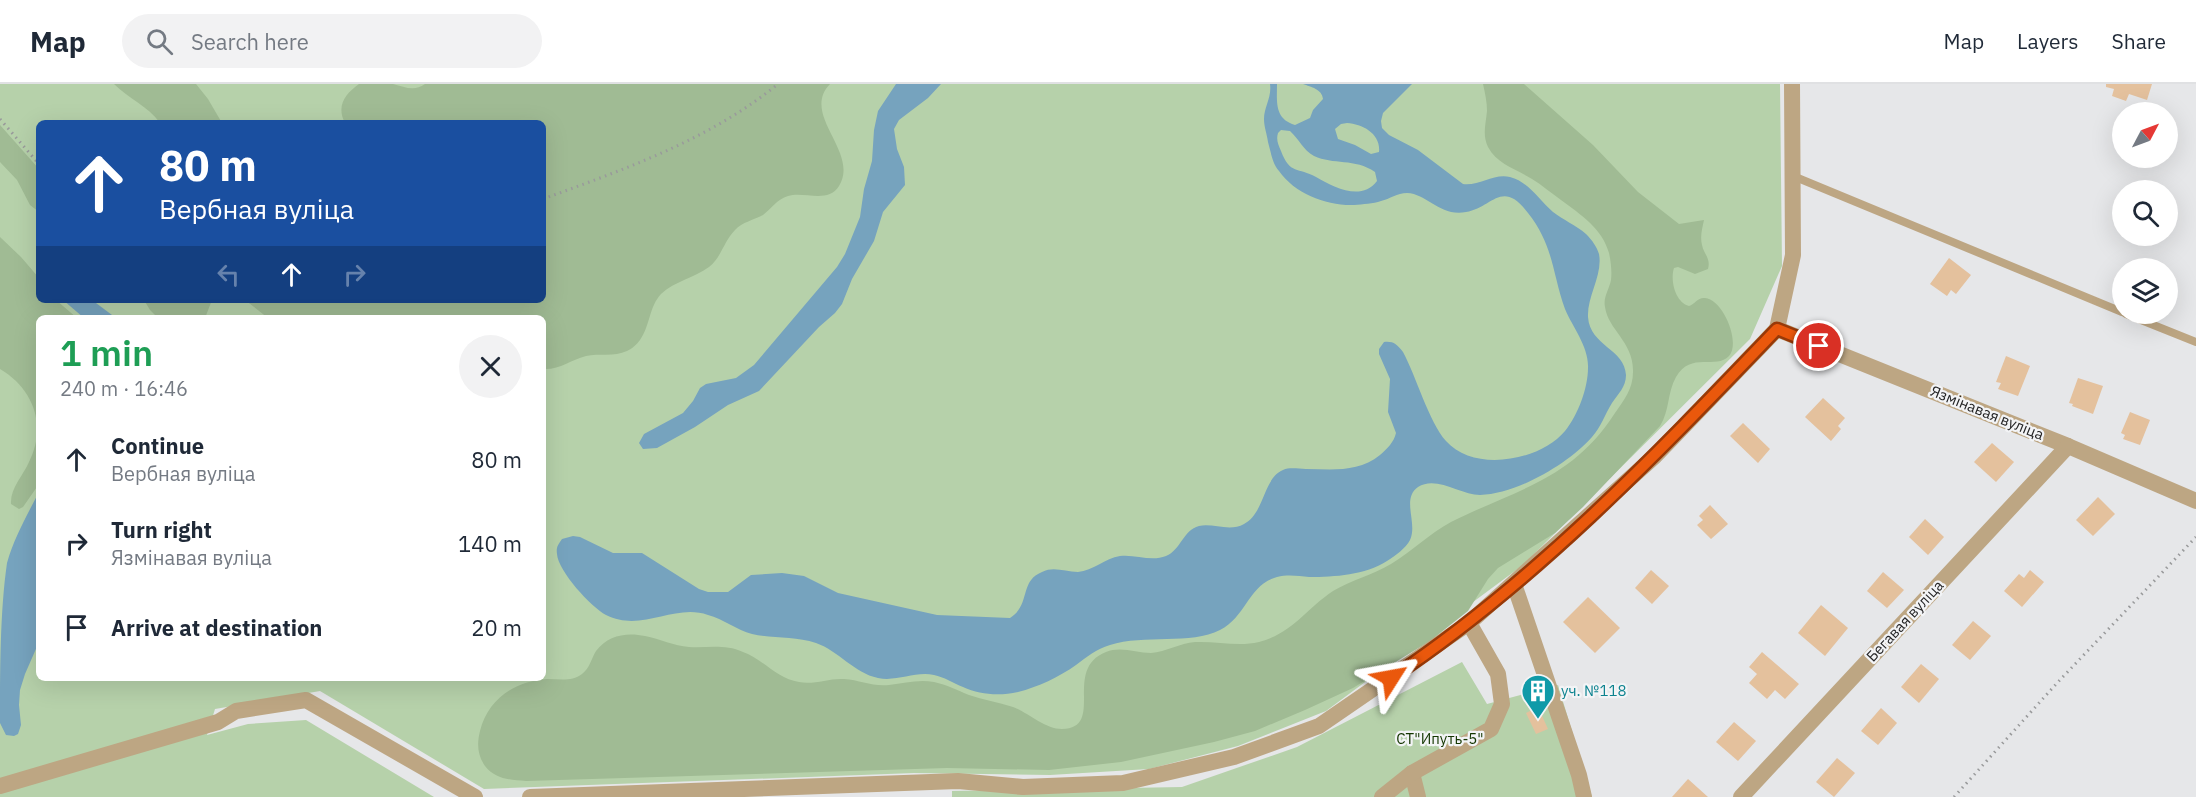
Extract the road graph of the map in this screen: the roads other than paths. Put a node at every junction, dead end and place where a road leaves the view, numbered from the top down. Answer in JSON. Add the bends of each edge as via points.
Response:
{"nodes":[{"id":1,"x":1792,"y":84,"type":"edge"},
{"id":2,"x":1791,"y":176,"type":"junction"},
{"id":3,"x":2112,"y":308,"type":"edge"},
{"id":4,"x":2152,"y":324,"type":"edge"},
{"id":5,"x":1777,"y":329,"type":"junction"},
{"id":6,"x":2196,"y":342,"type":"edge"},
{"id":7,"x":2068,"y":446,"type":"junction"},
{"id":8,"x":2196,"y":501,"type":"edge"},
{"id":9,"x":1514,"y":584,"type":"junction"},
{"id":10,"x":1469,"y":623,"type":"junction"},
{"id":11,"x":1412,"y":773,"type":"junction"},
{"id":12,"x":0,"y":786,"type":"edge"},
{"id":13,"x":728,"y":793,"type":"edge"},
{"id":14,"x":475,"y":797,"type":"edge"},
{"id":15,"x":535,"y":797,"type":"edge"},
{"id":16,"x":1382,"y":797,"type":"edge"},
{"id":17,"x":1418,"y":797,"type":"edge"},
{"id":18,"x":1584,"y":797,"type":"edge"},
{"id":19,"x":1741,"y":797,"type":"edge"}],
"edges":[{"from":1,"to":2,"type":"street"},
{"from":2,"to":3,"type":"lane"},
{"from":2,"to":5,"type":"street","via":[[1793,255]]},
{"from":4,"to":6,"type":"lane"},
{"from":5,"to":7,"type":"street","name":"Язмінавая вуліца"},
{"from":5,"to":9,"type":"street","via":[[1655,456]]},
{"from":7,"to":8,"type":"street","name":"Язмінавая вуліца"},
{"from":7,"to":19,"type":"street","name":"Бегавая вуліца"},
{"from":9,"to":10,"type":"street"},
{"from":9,"to":18,"type":"street"},
{"from":10,"to":11,"type":"street","via":[[1498,674],[1502,704],[1491,729]]},
{"from":10,"to":13,"type":"street","via":[[1318,726],[1234,757],[1168,774],[1123,783],[1023,787],[958,781]]},
{"from":11,"to":16,"type":"street"},
{"from":11,"to":17,"type":"street"},
{"from":12,"to":14,"type":"street","via":[[218,722],[236,711],[306,700]]},
{"from":13,"to":15,"type":"street"}]}
